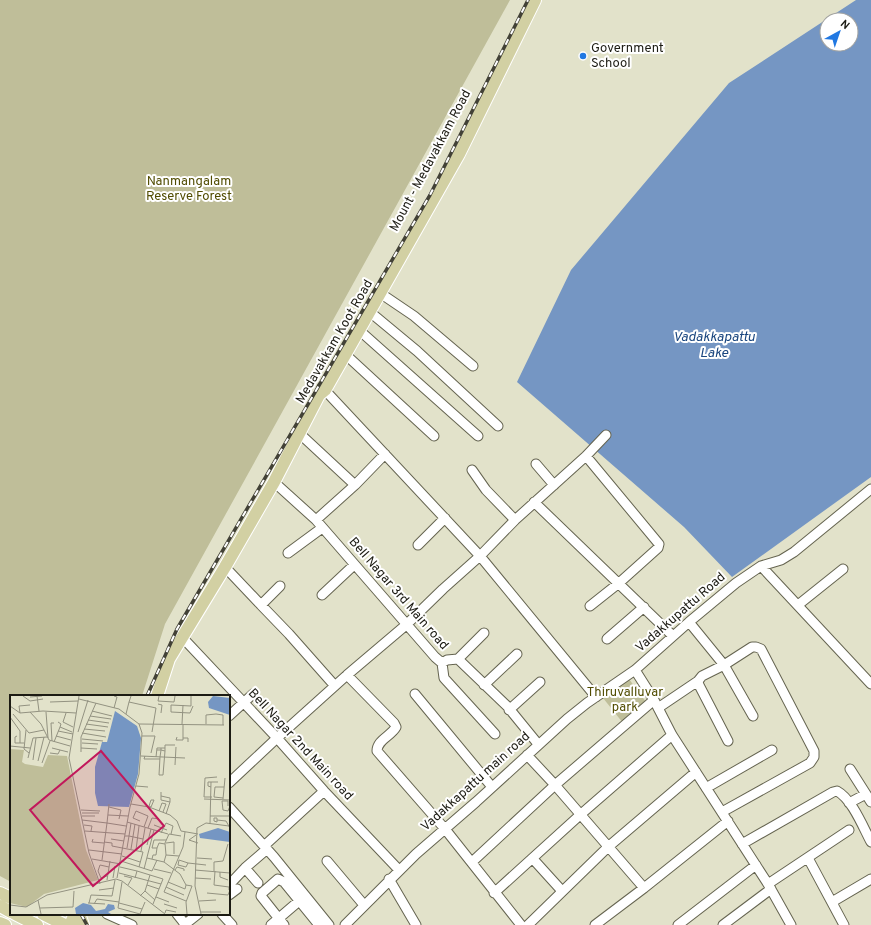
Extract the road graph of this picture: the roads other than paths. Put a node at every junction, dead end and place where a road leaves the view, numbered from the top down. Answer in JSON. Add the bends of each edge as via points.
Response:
{"nodes":[{"id":1,"x":529,"y":0,"type":"edge"},
{"id":2,"x":535,"y":0,"type":"edge"},
{"id":3,"x":380,"y":292,"type":"junction"},
{"id":4,"x":370,"y":312,"type":"junction"},
{"id":5,"x":359,"y":330,"type":"junction"},
{"id":6,"x":345,"y":354,"type":"junction"},
{"id":7,"x":473,"y":366,"type":"dead end"},
{"id":8,"x":322,"y":390,"type":"junction"},
{"id":9,"x":498,"y":426,"type":"dead end"},
{"id":10,"x":299,"y":433,"type":"junction"},
{"id":11,"x":606,"y":435,"type":"dead end"},
{"id":12,"x":434,"y":436,"type":"dead end"},
{"id":13,"x":478,"y":436,"type":"dead end"},
{"id":14,"x":385,"y":454,"type":"junction"},
{"id":15,"x":586,"y":456,"type":"junction"},
{"id":16,"x":536,"y":464,"type":"dead end"},
{"id":17,"x":472,"y":470,"type":"dead end"},
{"id":18,"x":274,"y":482,"type":"junction"},
{"id":19,"x":355,"y":485,"type":"junction"},
{"id":20,"x":554,"y":485,"type":"junction"},
{"id":21,"x":871,"y":489,"type":"edge"},
{"id":22,"x":534,"y":502,"type":"junction"},
{"id":23,"x":445,"y":518,"type":"junction"},
{"id":24,"x":316,"y":520,"type":"junction"},
{"id":25,"x":515,"y":520,"type":"junction"},
{"id":26,"x":322,"y":528,"type":"junction"},
{"id":27,"x":418,"y":545,"type":"dead end"},
{"id":28,"x":288,"y":553,"type":"dead end"},
{"id":29,"x":480,"y":556,"type":"junction"},
{"id":30,"x":354,"y":565,"type":"junction"},
{"id":31,"x":761,"y":566,"type":"junction"},
{"id":32,"x":225,"y":567,"type":"junction"},
{"id":33,"x":843,"y":569,"type":"dead end"},
{"id":34,"x":619,"y":583,"type":"junction"},
{"id":35,"x":280,"y":586,"type":"dead end"},
{"id":36,"x":322,"y":595,"type":"dead end"},
{"id":37,"x":261,"y":605,"type":"junction"},
{"id":38,"x":590,"y":606,"type":"dead end"},
{"id":39,"x":798,"y":606,"type":"junction"},
{"id":40,"x":644,"y":607,"type":"junction"},
{"id":41,"x":689,"y":622,"type":"junction"},
{"id":42,"x":406,"y":625,"type":"junction"},
{"id":43,"x":484,"y":633,"type":"dead end"},
{"id":44,"x":673,"y":636,"type":"junction"},
{"id":45,"x":182,"y":637,"type":"junction"},
{"id":46,"x":607,"y":639,"type":"dead end"},
{"id":47,"x":517,"y":654,"type":"dead end"},
{"id":48,"x":458,"y":659,"type":"junction"},
{"id":49,"x":442,"y":663,"type":"junction"},
{"id":50,"x":724,"y":665,"type":"junction"},
{"id":51,"x":635,"y":670,"type":"junction"},
{"id":52,"x":347,"y":674,"type":"junction"},
{"id":53,"x":698,"y":681,"type":"junction"},
{"id":54,"x":540,"y":682,"type":"dead end"},
{"id":55,"x":871,"y":684,"type":"edge"},
{"id":56,"x":484,"y":685,"type":"junction"},
{"id":57,"x":335,"y":686,"type":"junction"},
{"id":58,"x":253,"y":694,"type":"dead end"},
{"id":59,"x":415,"y":694,"type":"dead end"},
{"id":60,"x":157,"y":695,"type":"edge"},
{"id":61,"x":596,"y":697,"type":"junction"},
{"id":62,"x":244,"y":703,"type":"junction"},
{"id":63,"x":656,"y":704,"type":"junction"},
{"id":64,"x":509,"y":710,"type":"junction"},
{"id":65,"x":230,"y":715,"type":"edge"},
{"id":66,"x":753,"y":716,"type":"dead end"},
{"id":67,"x":495,"y":734,"type":"dead end"},
{"id":68,"x":672,"y":736,"type":"junction"},
{"id":69,"x":277,"y":738,"type":"junction"},
{"id":70,"x":728,"y":741,"type":"dead end"},
{"id":71,"x":538,"y":744,"type":"junction"},
{"id":72,"x":772,"y":750,"type":"dead end"},
{"id":73,"x":528,"y":755,"type":"junction"},
{"id":74,"x":850,"y":769,"type":"dead end"},
{"id":75,"x":696,"y":772,"type":"junction"},
{"id":76,"x":230,"y":782,"type":"edge"},
{"id":77,"x":555,"y":785,"type":"junction"},
{"id":78,"x":492,"y":787,"type":"junction"},
{"id":79,"x":706,"y":788,"type":"junction"},
{"id":80,"x":324,"y":791,"type":"junction"},
{"id":81,"x":869,"y":798,"type":"edge"},
{"id":82,"x":849,"y":803,"type":"junction"},
{"id":83,"x":230,"y":808,"type":"edge"},
{"id":84,"x":722,"y":812,"type":"junction"},
{"id":85,"x":580,"y":815,"type":"junction"},
{"id":86,"x":728,"y":821,"type":"junction"},
{"id":87,"x":445,"y":829,"type":"junction"},
{"id":88,"x":849,"y":830,"type":"dead end"},
{"id":89,"x":871,"y":842,"type":"edge"},
{"id":90,"x":742,"y":844,"type":"junction"},
{"id":91,"x":608,"y":847,"type":"junction"},
{"id":92,"x":265,"y":848,"type":"junction"},
{"id":93,"x":808,"y":858,"type":"junction"},
{"id":94,"x":533,"y":859,"type":"junction"},
{"id":95,"x":327,"y":861,"type":"dead end"},
{"id":96,"x":472,"y":862,"type":"junction"},
{"id":97,"x":756,"y":865,"type":"junction"},
{"id":98,"x":245,"y":868,"type":"junction"},
{"id":99,"x":399,"y":870,"type":"junction"},
{"id":100,"x":390,"y":879,"type":"junction"},
{"id":101,"x":871,"y":879,"type":"edge"},
{"id":102,"x":258,"y":883,"type":"dead end"},
{"id":103,"x":232,"y":884,"type":"edge"},
{"id":104,"x":770,"y":886,"type":"junction"},
{"id":105,"x":644,"y":888,"type":"junction"},
{"id":106,"x":562,"y":891,"type":"junction"},
{"id":107,"x":0,"y":893,"type":"edge"},
{"id":108,"x":494,"y":893,"type":"junction"},
{"id":109,"x":10,"y":898,"type":"edge"},
{"id":110,"x":300,"y":901,"type":"junction"},
{"id":111,"x":832,"y":902,"type":"junction"},
{"id":112,"x":364,"y":905,"type":"junction"},
{"id":113,"x":0,"y":906,"type":"edge"},
{"id":114,"x":10,"y":911,"type":"edge"},
{"id":115,"x":18,"y":915,"type":"edge"},
{"id":116,"x":44,"y":915,"type":"edge"},
{"id":117,"x":75,"y":915,"type":"edge"},
{"id":118,"x":80,"y":915,"type":"edge"},
{"id":119,"x":109,"y":915,"type":"edge"},
{"id":120,"x":178,"y":915,"type":"edge"},
{"id":121,"x":197,"y":915,"type":"edge"},
{"id":122,"x":204,"y":915,"type":"edge"},
{"id":123,"x":223,"y":915,"type":"edge"},
{"id":124,"x":356,"y":921,"type":"edge"},
{"id":125,"x":0,"y":923,"type":"edge"},
{"id":126,"x":274,"y":923,"type":"edge"},
{"id":127,"x":5,"y":925,"type":"edge"},
{"id":128,"x":37,"y":925,"type":"edge"},
{"id":129,"x":64,"y":925,"type":"edge"},
{"id":130,"x":70,"y":925,"type":"edge"},
{"id":131,"x":83,"y":925,"type":"edge"},
{"id":132,"x":132,"y":925,"type":"edge"},
{"id":133,"x":187,"y":925,"type":"edge"},
{"id":134,"x":232,"y":925,"type":"edge"},
{"id":135,"x":319,"y":925,"type":"edge"},
{"id":136,"x":329,"y":925,"type":"edge"},
{"id":137,"x":345,"y":925,"type":"edge"},
{"id":138,"x":416,"y":925,"type":"edge"},
{"id":139,"x":521,"y":925,"type":"edge"},
{"id":140,"x":528,"y":925,"type":"edge"},
{"id":141,"x":595,"y":925,"type":"edge"},
{"id":142,"x":678,"y":925,"type":"edge"},
{"id":143,"x":723,"y":925,"type":"edge"},
{"id":144,"x":791,"y":925,"type":"edge"},
{"id":145,"x":844,"y":925,"type":"edge"}],
"edges":[{"from":1,"to":8,"type":"main road","name":"Mount - Medavakkam Road","via":[[432,196]]},
{"from":2,"to":3,"type":"main road","name":"Medavakkam Koot Road","via":[[459,154]]},
{"from":3,"to":4,"type":"main road","name":"Medavakkam Koot Road"},
{"from":3,"to":7,"type":"street","via":[[414,316]]},
{"from":4,"to":5,"type":"main road","name":"Medavakkam Koot Road"},
{"from":4,"to":9,"type":"street","via":[[417,351]]},
{"from":5,"to":6,"type":"main road","name":"Medavakkam Koot Road"},
{"from":5,"to":13,"type":"street"},
{"from":6,"to":8,"type":"main road","name":"Medavakkam Koot Road"},
{"from":6,"to":12,"type":"street"},
{"from":8,"to":10,"type":"main road","name":"Medavakkam Koot Road"},
{"from":8,"to":14,"type":"street"},
{"from":10,"to":18,"type":"main road","name":"Medavakkam Koot Road"},
{"from":10,"to":19,"type":"street"},
{"from":11,"to":15,"type":"street"},
{"from":14,"to":19,"type":"street"},
{"from":14,"to":23,"type":"street"},
{"from":15,"to":20,"type":"street"},
{"from":15,"to":34,"type":"street","via":[[659,544],[658,548]]},
{"from":16,"to":20,"type":"street"},
{"from":17,"to":25,"type":"street","via":[[486,490]]},
{"from":18,"to":24,"type":"street","name":"Bell Nagar 3rd Main road"},
{"from":18,"to":32,"type":"main road","name":"Medavakkam Koot Road"},
{"from":19,"to":24,"type":"street"},
{"from":20,"to":22,"type":"street"},
{"from":21,"to":31,"type":"street","name":"Vadakkupattu Road","via":[[794,552],[781,560]]},
{"from":22,"to":25,"type":"street"},
{"from":22,"to":34,"type":"street"},
{"from":23,"to":27,"type":"street"},
{"from":23,"to":29,"type":"street"},
{"from":24,"to":26,"type":"street","name":"Bell Nagar 3rd Main road"},
{"from":25,"to":29,"type":"street"},
{"from":26,"to":28,"type":"street"},
{"from":26,"to":30,"type":"street","name":"Bell Nagar 3rd Main road"},
{"from":29,"to":42,"type":"street"},
{"from":29,"to":61,"type":"street"},
{"from":30,"to":36,"type":"street"},
{"from":30,"to":42,"type":"street","name":"Bell Nagar 3rd Main road"},
{"from":31,"to":39,"type":"street"},
{"from":31,"to":41,"type":"street","name":"Vadakkupattu Road"},
{"from":32,"to":37,"type":"street"},
{"from":32,"to":45,"type":"main road","name":"Medavakkam Koot Road"},
{"from":33,"to":39,"type":"street"},
{"from":34,"to":38,"type":"street"},
{"from":34,"to":40,"type":"street"},
{"from":35,"to":37,"type":"street"},
{"from":37,"to":57,"type":"street"},
{"from":39,"to":55,"type":"street"},
{"from":40,"to":44,"type":"street"},
{"from":40,"to":46,"type":"street"},
{"from":41,"to":44,"type":"street","name":"Vadakkupattu Road"},
{"from":41,"to":50,"type":"street"},
{"from":42,"to":49,"type":"street","name":"Bell Nagar 3rd Main road"},
{"from":42,"to":52,"type":"street"},
{"from":43,"to":48,"type":"street"},
{"from":44,"to":51,"type":"street","name":"Vadakkupattu Road"},
{"from":45,"to":60,"type":"main road","name":"Medavakkam Koot Road","via":[[170,659]]},
{"from":45,"to":62,"type":"street","name":"Bell Nagar 2nd Main road"},
{"from":47,"to":56,"type":"street"},
{"from":48,"to":49,"type":"street","name":"Bell Nagar 3rd Main road"},
{"from":48,"to":56,"type":"street","name":"Bell Nagar 3rd Main road"},
{"from":49,"to":67,"type":"street","via":[[444,678]]},
{"from":50,"to":53,"type":"street","via":[[702,676]]},
{"from":50,"to":66,"type":"street"},
{"from":50,"to":84,"type":"street","via":[[752,647],[761,649],[814,751],[814,757],[810,762]]},
{"from":51,"to":61,"type":"street","name":"Vadakkapattu main road"},
{"from":51,"to":63,"type":"street","name":"Vadakkupattu Road"},
{"from":52,"to":57,"type":"street"},
{"from":52,"to":87,"type":"street","via":[[396,727],[379,743],[377,751]]},
{"from":53,"to":63,"type":"street"},
{"from":53,"to":70,"type":"street"},
{"from":54,"to":64,"type":"street"},
{"from":56,"to":64,"type":"street","name":"Bell Nagar 3rd Main road"},
{"from":57,"to":69,"type":"street"},
{"from":58,"to":62,"type":"street"},
{"from":59,"to":78,"type":"street"},
{"from":61,"to":71,"type":"street","name":"Vadakkapattu main road"},
{"from":62,"to":65,"type":"street"},
{"from":62,"to":69,"type":"street","name":"Bell Nagar 2nd Main road"},
{"from":63,"to":68,"type":"street","name":"Vadakkupattu Road"},
{"from":63,"to":77,"type":"street"},
{"from":64,"to":71,"type":"street","name":"Bell Nagar 3rd Main road"},
{"from":68,"to":75,"type":"street","name":"Vadakkupattu Road"},
{"from":68,"to":85,"type":"street"},
{"from":69,"to":76,"type":"street"},
{"from":69,"to":80,"type":"street","name":"Bell Nagar 2nd Main road"},
{"from":71,"to":73,"type":"street","name":"Vadakkapattu main road"},
{"from":72,"to":79,"type":"street"},
{"from":73,"to":77,"type":"street"},
{"from":73,"to":78,"type":"street","name":"Vadakkapattu main road"},
{"from":74,"to":81,"type":"street"},
{"from":75,"to":79,"type":"street","name":"Vadakkupattu Road"},
{"from":75,"to":91,"type":"street"},
{"from":77,"to":85,"type":"street"},
{"from":77,"to":96,"type":"street"},
{"from":78,"to":87,"type":"street","name":"Vadakkapattu main road"},
{"from":79,"to":84,"type":"street","name":"Vadakkupattu Road"},
{"from":80,"to":92,"type":"street"},
{"from":80,"to":99,"type":"street","name":"Bell Nagar 2nd Main road"},
{"from":81,"to":82,"type":"street"},
{"from":82,"to":89,"type":"street"},
{"from":82,"to":90,"type":"street","via":[[843,794],[833,792]]},
{"from":83,"to":92,"type":"street"},
{"from":84,"to":86,"type":"street","name":"Vadakkupattu Road"},
{"from":85,"to":91,"type":"street"},
{"from":85,"to":94,"type":"street"},
{"from":86,"to":90,"type":"street","name":"Vadakkupattu Road"},
{"from":86,"to":105,"type":"street"},
{"from":87,"to":96,"type":"street"},
{"from":87,"to":99,"type":"street","name":"Vadakkapattu main road"},
{"from":88,"to":93,"type":"street"},
{"from":90,"to":97,"type":"street","name":"Vadakkupattu Road"},
{"from":91,"to":105,"type":"street"},
{"from":91,"to":106,"type":"street"},
{"from":92,"to":98,"type":"street"},
{"from":92,"to":136,"type":"street"},
{"from":93,"to":104,"type":"street"},
{"from":93,"to":111,"type":"street"},
{"from":94,"to":106,"type":"street"},
{"from":94,"to":108,"type":"street"},
{"from":95,"to":112,"type":"street"},
{"from":96,"to":108,"type":"street"},
{"from":97,"to":104,"type":"street","name":"Vadakkupattu Road"},
{"from":97,"to":142,"type":"street"},
{"from":98,"to":102,"type":"street"},
{"from":98,"to":103,"type":"street"},
{"from":99,"to":100,"type":"street","name":"Vadakkapattu main road"},
{"from":100,"to":112,"type":"street","name":"Vadakkapattu main road"},
{"from":100,"to":138,"type":"street"},
{"from":101,"to":111,"type":"street"},
{"from":104,"to":143,"type":"street"},
{"from":104,"to":144,"type":"street","name":"Vadakkupattu Road"},
{"from":105,"to":141,"type":"street"},
{"from":106,"to":140,"type":"street"},
{"from":107,"to":109,"type":"main road"},
{"from":108,"to":139,"type":"street"},
{"from":110,"to":126,"type":"street"},
{"from":110,"to":126,"type":"street","via":[[284,882],[276,880],[261,896]]},
{"from":110,"to":135,"type":"street"},
{"from":111,"to":145,"type":"street"},
{"from":112,"to":124,"type":"street","name":"Vadakkapattu main road"},
{"from":113,"to":114,"type":"main road"},
{"from":115,"to":128,"type":"main road"},
{"from":116,"to":129,"type":"main road"},
{"from":117,"to":130,"type":"main road"},
{"from":118,"to":131,"type":"main road"},
{"from":119,"to":132,"type":"street"},
{"from":120,"to":133,"type":"street"},
{"from":121,"to":133,"type":"street"},
{"from":122,"to":133,"type":"street"},
{"from":123,"to":134,"type":"street"},
{"from":124,"to":137,"type":"street","name":"Vadakkapattu main road"},
{"from":125,"to":127,"type":"main road"}]}
